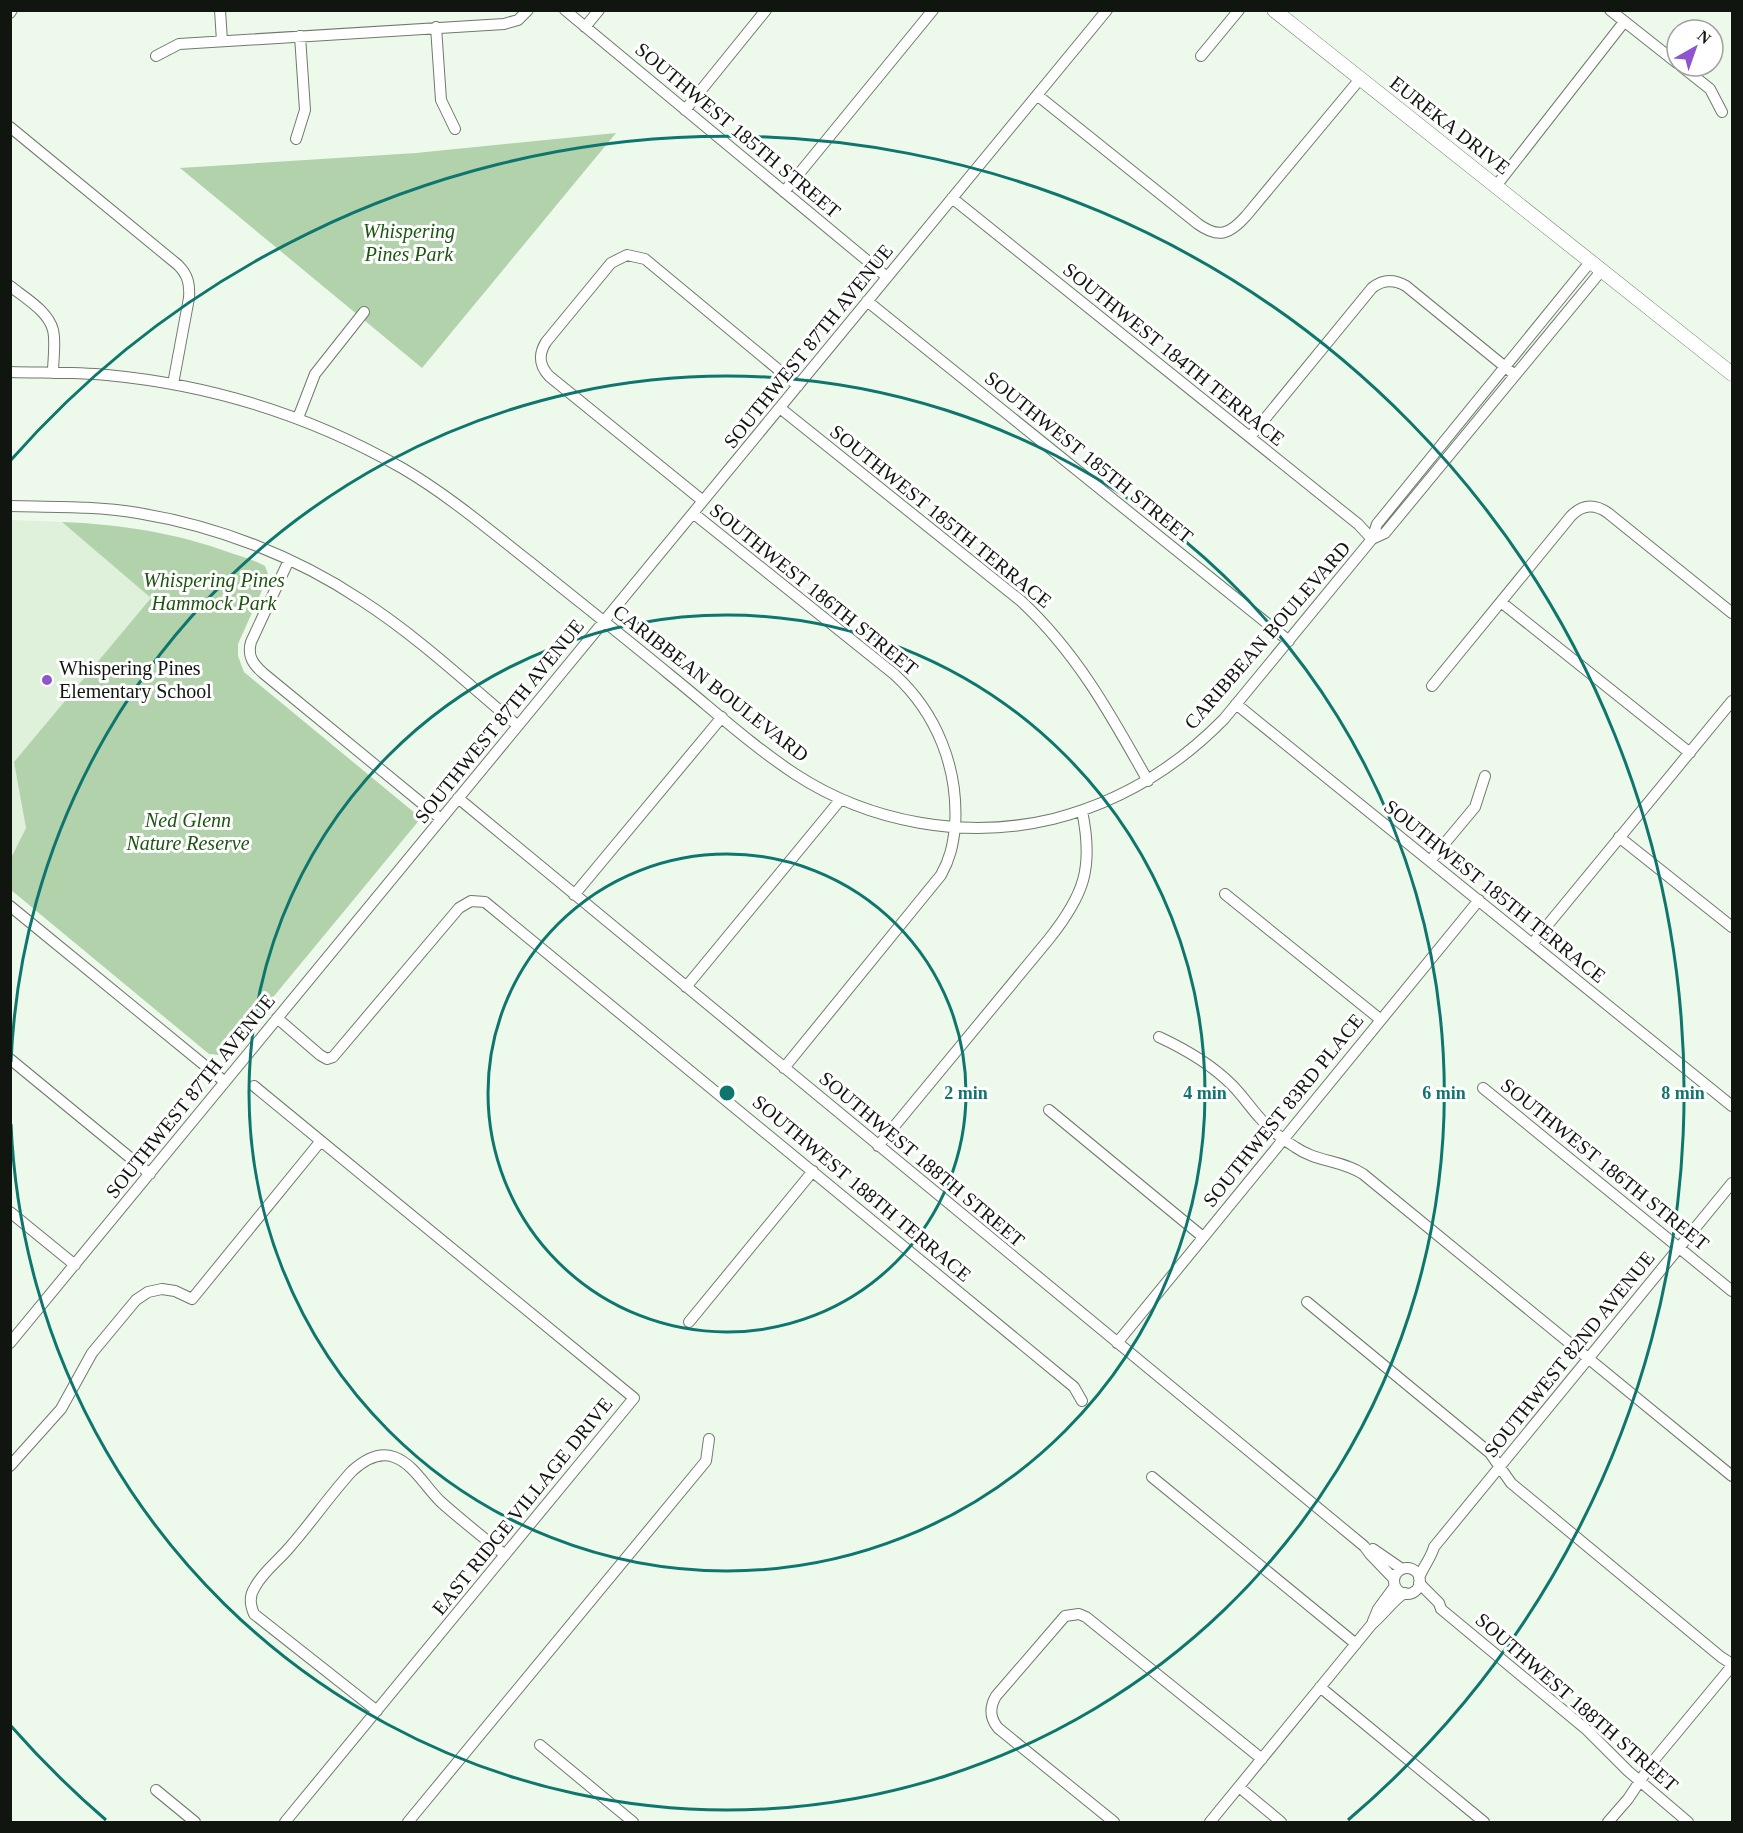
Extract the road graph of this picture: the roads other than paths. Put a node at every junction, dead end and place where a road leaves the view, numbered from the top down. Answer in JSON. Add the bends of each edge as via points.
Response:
{"nodes":[{"id":1,"x":220,"y":10,"type":"edge"},
{"id":2,"x":528,"y":10,"type":"edge"},
{"id":3,"x":566,"y":10,"type":"edge"},
{"id":4,"x":599,"y":10,"type":"edge"},
{"id":5,"x":766,"y":10,"type":"edge"},
{"id":6,"x":933,"y":10,"type":"edge"},
{"id":7,"x":1107,"y":10,"type":"edge"},
{"id":8,"x":1239,"y":10,"type":"edge"},
{"id":9,"x":1610,"y":10,"type":"edge"},
{"id":10,"x":1284,"y":13,"type":"edge"},
{"id":11,"x":1624,"y":22,"type":"junction"},
{"id":12,"x":436,"y":27,"type":"junction"},
{"id":13,"x":585,"y":27,"type":"junction"},
{"id":14,"x":300,"y":36,"type":"junction"},
{"id":15,"x":222,"y":41,"type":"junction"},
{"id":16,"x":1665,"y":54,"type":"edge"},
{"id":17,"x":156,"y":56,"type":"dead end"},
{"id":18,"x":1201,"y":56,"type":"dead end"},
{"id":19,"x":1696,"y":78,"type":"edge"},
{"id":20,"x":1360,"y":79,"type":"junction"},
{"id":21,"x":1037,"y":95,"type":"junction"},
{"id":22,"x":685,"y":110,"type":"junction"},
{"id":23,"x":1722,"y":112,"type":"dead end"},
{"id":24,"x":10,"y":127,"type":"edge"},
{"id":25,"x":455,"y":129,"type":"dead end"},
{"id":26,"x":296,"y":139,"type":"dead end"},
{"id":27,"x":1496,"y":186,"type":"junction"},
{"id":28,"x":784,"y":192,"type":"junction"},
{"id":29,"x":952,"y":198,"type":"junction"},
{"id":30,"x":1596,"y":266,"type":"junction"},
{"id":31,"x":887,"y":277,"type":"junction"},
{"id":32,"x":10,"y":286,"type":"edge"},
{"id":33,"x":867,"y":302,"type":"junction"},
{"id":34,"x":364,"y":312,"type":"dead end"},
{"id":35,"x":1505,"y":368,"type":"junction"},
{"id":36,"x":10,"y":372,"type":"edge"},
{"id":37,"x":53,"y":373,"type":"junction"},
{"id":38,"x":1732,"y":374,"type":"edge"},
{"id":39,"x":1515,"y":375,"type":"junction"},
{"id":40,"x":173,"y":384,"type":"junction"},
{"id":41,"x":798,"y":386,"type":"junction"},
{"id":42,"x":780,"y":408,"type":"junction"},
{"id":43,"x":298,"y":418,"type":"junction"},
{"id":44,"x":1250,"y":437,"type":"junction"},
{"id":45,"x":703,"y":501,"type":"junction"},
{"id":46,"x":10,"y":506,"type":"edge"},
{"id":47,"x":693,"y":513,"type":"junction"},
{"id":48,"x":1372,"y":540,"type":"junction"},
{"id":49,"x":289,"y":560,"type":"junction"},
{"id":50,"x":1501,"y":602,"type":"junction"},
{"id":51,"x":1732,"y":613,"type":"edge"},
{"id":52,"x":604,"y":621,"type":"junction"},
{"id":53,"x":1289,"y":640,"type":"junction"},
{"id":54,"x":1431,"y":686,"type":"dead end"},
{"id":55,"x":1732,"y":701,"type":"edge"},
{"id":56,"x":1236,"y":704,"type":"junction"},
{"id":57,"x":722,"y":717,"type":"junction"},
{"id":58,"x":518,"y":726,"type":"junction"},
{"id":59,"x":1690,"y":753,"type":"junction"},
{"id":60,"x":1485,"y":776,"type":"dead end"},
{"id":61,"x":1148,"y":781,"type":"junction"},
{"id":62,"x":458,"y":798,"type":"junction"},
{"id":63,"x":841,"y":799,"type":"junction"},
{"id":64,"x":1082,"y":811,"type":"junction"},
{"id":65,"x":441,"y":819,"type":"junction"},
{"id":66,"x":955,"y":826,"type":"junction"},
{"id":67,"x":1619,"y":837,"type":"junction"},
{"id":68,"x":1430,"y":861,"type":"junction"},
{"id":69,"x":1226,"y":894,"type":"dead end"},
{"id":70,"x":574,"y":896,"type":"junction"},
{"id":71,"x":1479,"y":900,"type":"junction"},
{"id":72,"x":10,"y":906,"type":"edge"},
{"id":73,"x":1732,"y":927,"type":"edge"},
{"id":74,"x":1532,"y":944,"type":"junction"},
{"id":75,"x":686,"y":987,"type":"junction"},
{"id":76,"x":277,"y":1018,"type":"junction"},
{"id":77,"x":1381,"y":1020,"type":"junction"},
{"id":78,"x":1159,"y":1037,"type":"dead end"},
{"id":79,"x":10,"y":1059,"type":"edge"},
{"id":80,"x":784,"y":1068,"type":"junction"},
{"id":81,"x":225,"y":1082,"type":"junction"},
{"id":82,"x":254,"y":1086,"type":"dead end"},
{"id":83,"x":1483,"y":1088,"type":"dead end"},
{"id":84,"x":1732,"y":1106,"type":"edge"},
{"id":85,"x":1049,"y":1110,"type":"dead end"},
{"id":86,"x":1283,"y":1139,"type":"junction"},
{"id":87,"x":320,"y":1142,"type":"junction"},
{"id":88,"x":878,"y":1146,"type":"junction"},
{"id":89,"x":813,"y":1171,"type":"junction"},
{"id":90,"x":150,"y":1174,"type":"junction"},
{"id":91,"x":1732,"y":1183,"type":"edge"},
{"id":92,"x":10,"y":1212,"type":"edge"},
{"id":93,"x":1203,"y":1237,"type":"junction"},
{"id":94,"x":1680,"y":1247,"type":"junction"},
{"id":95,"x":75,"y":1265,"type":"junction"},
{"id":96,"x":1732,"y":1291,"type":"edge"},
{"id":97,"x":1307,"y":1302,"type":"dead end"},
{"id":98,"x":689,"y":1322,"type":"dead end"},
{"id":99,"x":10,"y":1343,"type":"edge"},
{"id":100,"x":1116,"y":1343,"type":"junction"},
{"id":101,"x":1588,"y":1358,"type":"junction"},
{"id":102,"x":1082,"y":1401,"type":"dead end"},
{"id":103,"x":709,"y":1439,"type":"dead end"},
{"id":104,"x":10,"y":1466,"type":"edge"},
{"id":105,"x":1499,"y":1467,"type":"junction"},
{"id":106,"x":1732,"y":1476,"type":"edge"},
{"id":107,"x":1152,"y":1477,"type":"dead end"},
{"id":108,"x":1364,"y":1546,"type":"junction"},
{"id":109,"x":1434,"y":1547,"type":"junction"},
{"id":110,"x":505,"y":1555,"type":"junction"},
{"id":111,"x":1405,"y":1569,"type":"junction"},
{"id":112,"x":1419,"y":1580,"type":"junction"},
{"id":113,"x":1395,"y":1582,"type":"junction"},
{"id":114,"x":1408,"y":1593,"type":"junction"},
{"id":115,"x":1441,"y":1609,"type":"junction"},
{"id":116,"x":1372,"y":1624,"type":"junction"},
{"id":117,"x":1356,"y":1644,"type":"junction"},
{"id":118,"x":1732,"y":1665,"type":"edge"},
{"id":119,"x":1320,"y":1687,"type":"junction"},
{"id":120,"x":377,"y":1711,"type":"junction"},
{"id":121,"x":540,"y":1745,"type":"dead end"},
{"id":122,"x":1262,"y":1760,"type":"junction"},
{"id":123,"x":1639,"y":1781,"type":"junction"},
{"id":124,"x":1239,"y":1788,"type":"junction"},
{"id":125,"x":156,"y":1790,"type":"dead end"},
{"id":126,"x":195,"y":1822,"type":"edge"},
{"id":127,"x":285,"y":1822,"type":"edge"},
{"id":128,"x":408,"y":1822,"type":"edge"},
{"id":129,"x":633,"y":1822,"type":"edge"},
{"id":130,"x":1114,"y":1822,"type":"edge"},
{"id":131,"x":1210,"y":1822,"type":"edge"},
{"id":132,"x":1281,"y":1822,"type":"edge"},
{"id":133,"x":1484,"y":1822,"type":"edge"},
{"id":134,"x":1608,"y":1822,"type":"edge"},
{"id":135,"x":1688,"y":1822,"type":"edge"}],
"edges":[{"from":1,"to":15,"type":"street"},
{"from":2,"to":12,"type":"street","via":[[513,22]]},
{"from":3,"to":13,"type":"street","name":"SOUTHWEST 185TH STREET"},
{"from":4,"to":13,"type":"street"},
{"from":5,"to":22,"type":"street"},
{"from":6,"to":28,"type":"street"},
{"from":7,"to":21,"type":"street","name":"SOUTHWEST 87TH AVENUE"},
{"from":8,"to":18,"type":"street"},
{"from":9,"to":11,"type":"street"},
{"from":10,"to":20,"type":"main road","name":"EUREKA DRIVE"},
{"from":11,"to":16,"type":"street"},
{"from":11,"to":27,"type":"street"},
{"from":12,"to":14,"type":"street"},
{"from":12,"to":25,"type":"street","via":[[441,100]]},
{"from":13,"to":22,"type":"street","name":"SOUTHWEST 185TH STREET"},
{"from":14,"to":15,"type":"street"},
{"from":14,"to":26,"type":"street","via":[[305,110]]},
{"from":15,"to":17,"type":"street","via":[[179,44]]},
{"from":19,"to":23,"type":"street","via":[[1710,89]]},
{"from":20,"to":21,"type":"street","via":[[1246,216],[1225,233],[1212,232],[1198,224]]},
{"from":20,"to":27,"type":"main road","name":"EUREKA DRIVE"},
{"from":21,"to":29,"type":"street","name":"SOUTHWEST 87TH AVENUE"},
{"from":22,"to":28,"type":"street","name":"SOUTHWEST 185TH STREET"},
{"from":24,"to":40,"type":"street","via":[[186,274],[189,298]]},
{"from":27,"to":30,"type":"main road","name":"EUREKA DRIVE"},
{"from":28,"to":31,"type":"street","name":"SOUTHWEST 185TH STREET"},
{"from":29,"to":31,"type":"street","name":"SOUTHWEST 87TH AVENUE"},
{"from":29,"to":44,"type":"street","name":"SOUTHWEST 184TH TERRACE"},
{"from":30,"to":35,"type":"street","name":"CARIBBEAN BOULEVARD"},
{"from":30,"to":38,"type":"main road","name":"EUREKA DRIVE"},
{"from":30,"to":39,"type":"street"},
{"from":31,"to":33,"type":"street","name":"SOUTHWEST 87TH AVENUE"},
{"from":32,"to":37,"type":"street","via":[[40,310],[50,324]]},
{"from":33,"to":41,"type":"street","name":"SOUTHWEST 87TH AVENUE"},
{"from":33,"to":53,"type":"street","name":"SOUTHWEST 185TH STREET"},
{"from":34,"to":43,"type":"street","via":[[315,374]]},
{"from":35,"to":39,"type":"street"},
{"from":35,"to":44,"type":"street","via":[[1406,286],[1386,281],[1368,292]]},
{"from":35,"to":48,"type":"street","name":"CARIBBEAN BOULEVARD","via":[[1377,524]]},
{"from":36,"to":37,"type":"street","name":"CARIBBEAN BOULEVARD"},
{"from":37,"to":40,"type":"street","name":"CARIBBEAN BOULEVARD"},
{"from":39,"to":48,"type":"street","via":[[1385,533]]},
{"from":40,"to":43,"type":"street","name":"CARIBBEAN BOULEVARD"},
{"from":41,"to":42,"type":"street","name":"SOUTHWEST 87TH AVENUE"},
{"from":41,"to":45,"type":"street","name":"SOUTHWEST 186TH STREET","via":[[645,260],[627,255],[611,263],[546,342],[541,366]]},
{"from":42,"to":45,"type":"street","name":"SOUTHWEST 87TH AVENUE"},
{"from":42,"to":61,"type":"street","name":"SOUTHWEST 185TH TERRACE","via":[[1046,625],[1078,664]]},
{"from":43,"to":52,"type":"street","name":"CARIBBEAN BOULEVARD","via":[[363,447],[432,487]]},
{"from":44,"to":48,"type":"street","name":"SOUTHWEST 184TH TERRACE","via":[[1358,524]]},
{"from":45,"to":47,"type":"street","name":"SOUTHWEST 87TH AVENUE"},
{"from":46,"to":49,"type":"street","via":[[153,516],[224,535]]},
{"from":47,"to":52,"type":"street","name":"SOUTHWEST 87TH AVENUE"},
{"from":47,"to":66,"type":"street","name":"SOUTHWEST 186TH STREET","via":[[887,668],[914,695],[935,726],[945,751],[956,793]]},
{"from":48,"to":53,"type":"street","name":"CARIBBEAN BOULEVARD"},
{"from":49,"to":58,"type":"street","via":[[381,614]]},
{"from":49,"to":65,"type":"street","via":[[249,646],[252,661]]},
{"from":50,"to":51,"type":"street","via":[[1571,516],[1589,506],[1608,513]]},
{"from":50,"to":54,"type":"street"},
{"from":50,"to":59,"type":"street"},
{"from":52,"to":57,"type":"street","name":"CARIBBEAN BOULEVARD"},
{"from":52,"to":58,"type":"street","name":"SOUTHWEST 87TH AVENUE"},
{"from":53,"to":56,"type":"street","name":"CARIBBEAN BOULEVARD"},
{"from":55,"to":59,"type":"street"},
{"from":56,"to":61,"type":"street","name":"CARIBBEAN BOULEVARD","via":[[1195,746]]},
{"from":56,"to":68,"type":"street","name":"SOUTHWEST 185TH TERRACE"},
{"from":57,"to":63,"type":"street","name":"CARIBBEAN BOULEVARD","via":[[784,766]]},
{"from":57,"to":70,"type":"street"},
{"from":58,"to":62,"type":"street","name":"SOUTHWEST 87TH AVENUE"},
{"from":59,"to":67,"type":"street"},
{"from":60,"to":68,"type":"street","via":[[1475,807]]},
{"from":61,"to":64,"type":"street","name":"CARIBBEAN BOULEVARD"},
{"from":62,"to":65,"type":"street","name":"SOUTHWEST 87TH AVENUE"},
{"from":62,"to":70,"type":"street","name":"SOUTHWEST 188TH STREET"},
{"from":63,"to":66,"type":"street","name":"CARIBBEAN BOULEVARD","via":[[899,819]]},
{"from":63,"to":75,"type":"street"},
{"from":64,"to":66,"type":"street","name":"CARIBBEAN BOULEVARD","via":[[1019,825]]},
{"from":64,"to":88,"type":"street","via":[[1087,861],[1073,907]]},
{"from":65,"to":76,"type":"street","name":"SOUTHWEST 87TH AVENUE"},
{"from":66,"to":80,"type":"street","name":"SOUTHWEST 186TH STREET","via":[[952,852],[941,875]]},
{"from":67,"to":73,"type":"street"},
{"from":67,"to":74,"type":"street"},
{"from":68,"to":71,"type":"street","name":"SOUTHWEST 185TH TERRACE"},
{"from":69,"to":77,"type":"street"},
{"from":70,"to":75,"type":"street","name":"SOUTHWEST 188TH STREET"},
{"from":71,"to":74,"type":"street","name":"SOUTHWEST 185TH TERRACE"},
{"from":71,"to":77,"type":"street","name":"SOUTHWEST 83RD PLACE"},
{"from":72,"to":81,"type":"street"},
{"from":74,"to":84,"type":"street","name":"SOUTHWEST 185TH TERRACE"},
{"from":75,"to":80,"type":"street","name":"SOUTHWEST 188TH STREET"},
{"from":76,"to":81,"type":"street","name":"SOUTHWEST 87TH AVENUE"},
{"from":76,"to":89,"type":"street","name":"SOUTHWEST 188TH TERRACE","via":[[320,1055],[330,1058],[340,1052],[459,908],[480,901]]},
{"from":77,"to":86,"type":"street","name":"SOUTHWEST 83RD PLACE"},
{"from":78,"to":86,"type":"street","via":[[1210,1066]]},
{"from":79,"to":90,"type":"street"},
{"from":80,"to":88,"type":"street","name":"SOUTHWEST 188TH STREET"},
{"from":81,"to":90,"type":"street","name":"SOUTHWEST 87TH AVENUE"},
{"from":82,"to":87,"type":"street","name":"EAST RIDGE VILLAGE DRIVE"},
{"from":83,"to":94,"type":"street","name":"SOUTHWEST 186TH STREET"},
{"from":85,"to":93,"type":"street"},
{"from":86,"to":93,"type":"street","name":"SOUTHWEST 83RD PLACE"},
{"from":86,"to":101,"type":"street","via":[[1312,1157],[1347,1165],[1363,1174]]},
{"from":87,"to":104,"type":"street","via":[[192,1299],[175,1291],[155,1290],[127,1308],[86,1361],[65,1404]]},
{"from":87,"to":110,"type":"street","name":"EAST RIDGE VILLAGE DRIVE","via":[[634,1398]]},
{"from":88,"to":100,"type":"street","name":"SOUTHWEST 188TH STREET"},
{"from":89,"to":98,"type":"street"},
{"from":89,"to":102,"type":"street","name":"SOUTHWEST 188TH TERRACE","via":[[1074,1387]]},
{"from":90,"to":95,"type":"street","name":"SOUTHWEST 87TH AVENUE"},
{"from":91,"to":94,"type":"street","name":"SOUTHWEST 82ND AVENUE"},
{"from":92,"to":95,"type":"street"},
{"from":93,"to":100,"type":"street","name":"SOUTHWEST 83RD PLACE"},
{"from":94,"to":96,"type":"street","name":"SOUTHWEST 186TH STREET"},
{"from":94,"to":101,"type":"street","name":"SOUTHWEST 82ND AVENUE"},
{"from":95,"to":99,"type":"street","name":"SOUTHWEST 87TH AVENUE"},
{"from":97,"to":105,"type":"street","via":[[1490,1453]]},
{"from":100,"to":108,"type":"street","name":"SOUTHWEST 188TH STREET"},
{"from":101,"to":105,"type":"street","name":"SOUTHWEST 82ND AVENUE"},
{"from":101,"to":106,"type":"street"},
{"from":103,"to":128,"type":"street","via":[[706,1461]]},
{"from":105,"to":109,"type":"street","name":"SOUTHWEST 82ND AVENUE"},
{"from":105,"to":118,"type":"street","via":[[1511,1483]]},
{"from":107,"to":117,"type":"street"},
{"from":108,"to":111,"type":"street","name":"SOUTHWEST 188TH STREET"},
{"from":108,"to":113,"type":"street","name":"SOUTHWEST 188TH STREET"},
{"from":109,"to":111,"type":"street","name":"SOUTHWEST 82ND AVENUE"},
{"from":109,"to":112,"type":"street","name":"SOUTHWEST 82ND AVENUE"},
{"from":110,"to":120,"type":"street","name":"EAST RIDGE VILLAGE DRIVE"},
{"from":110,"to":120,"type":"street","via":[[439,1500],[399,1459],[383,1455],[352,1471],[258,1581],[250,1600],[254,1614]]},
{"from":111,"to":112,"type":"street","via":[[1415,1571]]},
{"from":111,"to":113,"type":"street","name":"SOUTHWEST 82ND AVENUE"},
{"from":112,"to":114,"type":"street","name":"SOUTHWEST 82ND AVENUE","via":[[1416,1589]]},
{"from":112,"to":115,"type":"street","name":"SOUTHWEST 188TH STREET"},
{"from":113,"to":114,"type":"street","via":[[1399,1591]]},
{"from":113,"to":116,"type":"street","name":"SOUTHWEST 82ND AVENUE"},
{"from":114,"to":115,"type":"street","name":"SOUTHWEST 188TH STREET"},
{"from":114,"to":116,"type":"street","name":"SOUTHWEST 82ND AVENUE","via":[[1398,1597]]},
{"from":115,"to":123,"type":"street","name":"SOUTHWEST 188TH STREET","via":[[1587,1730]]},
{"from":116,"to":117,"type":"street","name":"SOUTHWEST 82ND AVENUE"},
{"from":117,"to":119,"type":"street","name":"SOUTHWEST 82ND AVENUE"},
{"from":118,"to":123,"type":"street"},
{"from":119,"to":122,"type":"street","name":"SOUTHWEST 82ND AVENUE"},
{"from":119,"to":133,"type":"street"},
{"from":120,"to":127,"type":"street","name":"EAST RIDGE VILLAGE DRIVE"},
{"from":121,"to":129,"type":"street"},
{"from":122,"to":124,"type":"street","name":"SOUTHWEST 82ND AVENUE"},
{"from":122,"to":130,"type":"street","via":[[1086,1617],[1065,1616],[996,1696],[991,1712],[998,1728]]},
{"from":123,"to":134,"type":"street"},
{"from":123,"to":135,"type":"street","name":"SOUTHWEST 188TH STREET"},
{"from":124,"to":131,"type":"street","name":"SOUTHWEST 82ND AVENUE"},
{"from":124,"to":132,"type":"street"},
{"from":125,"to":126,"type":"street"}]}
